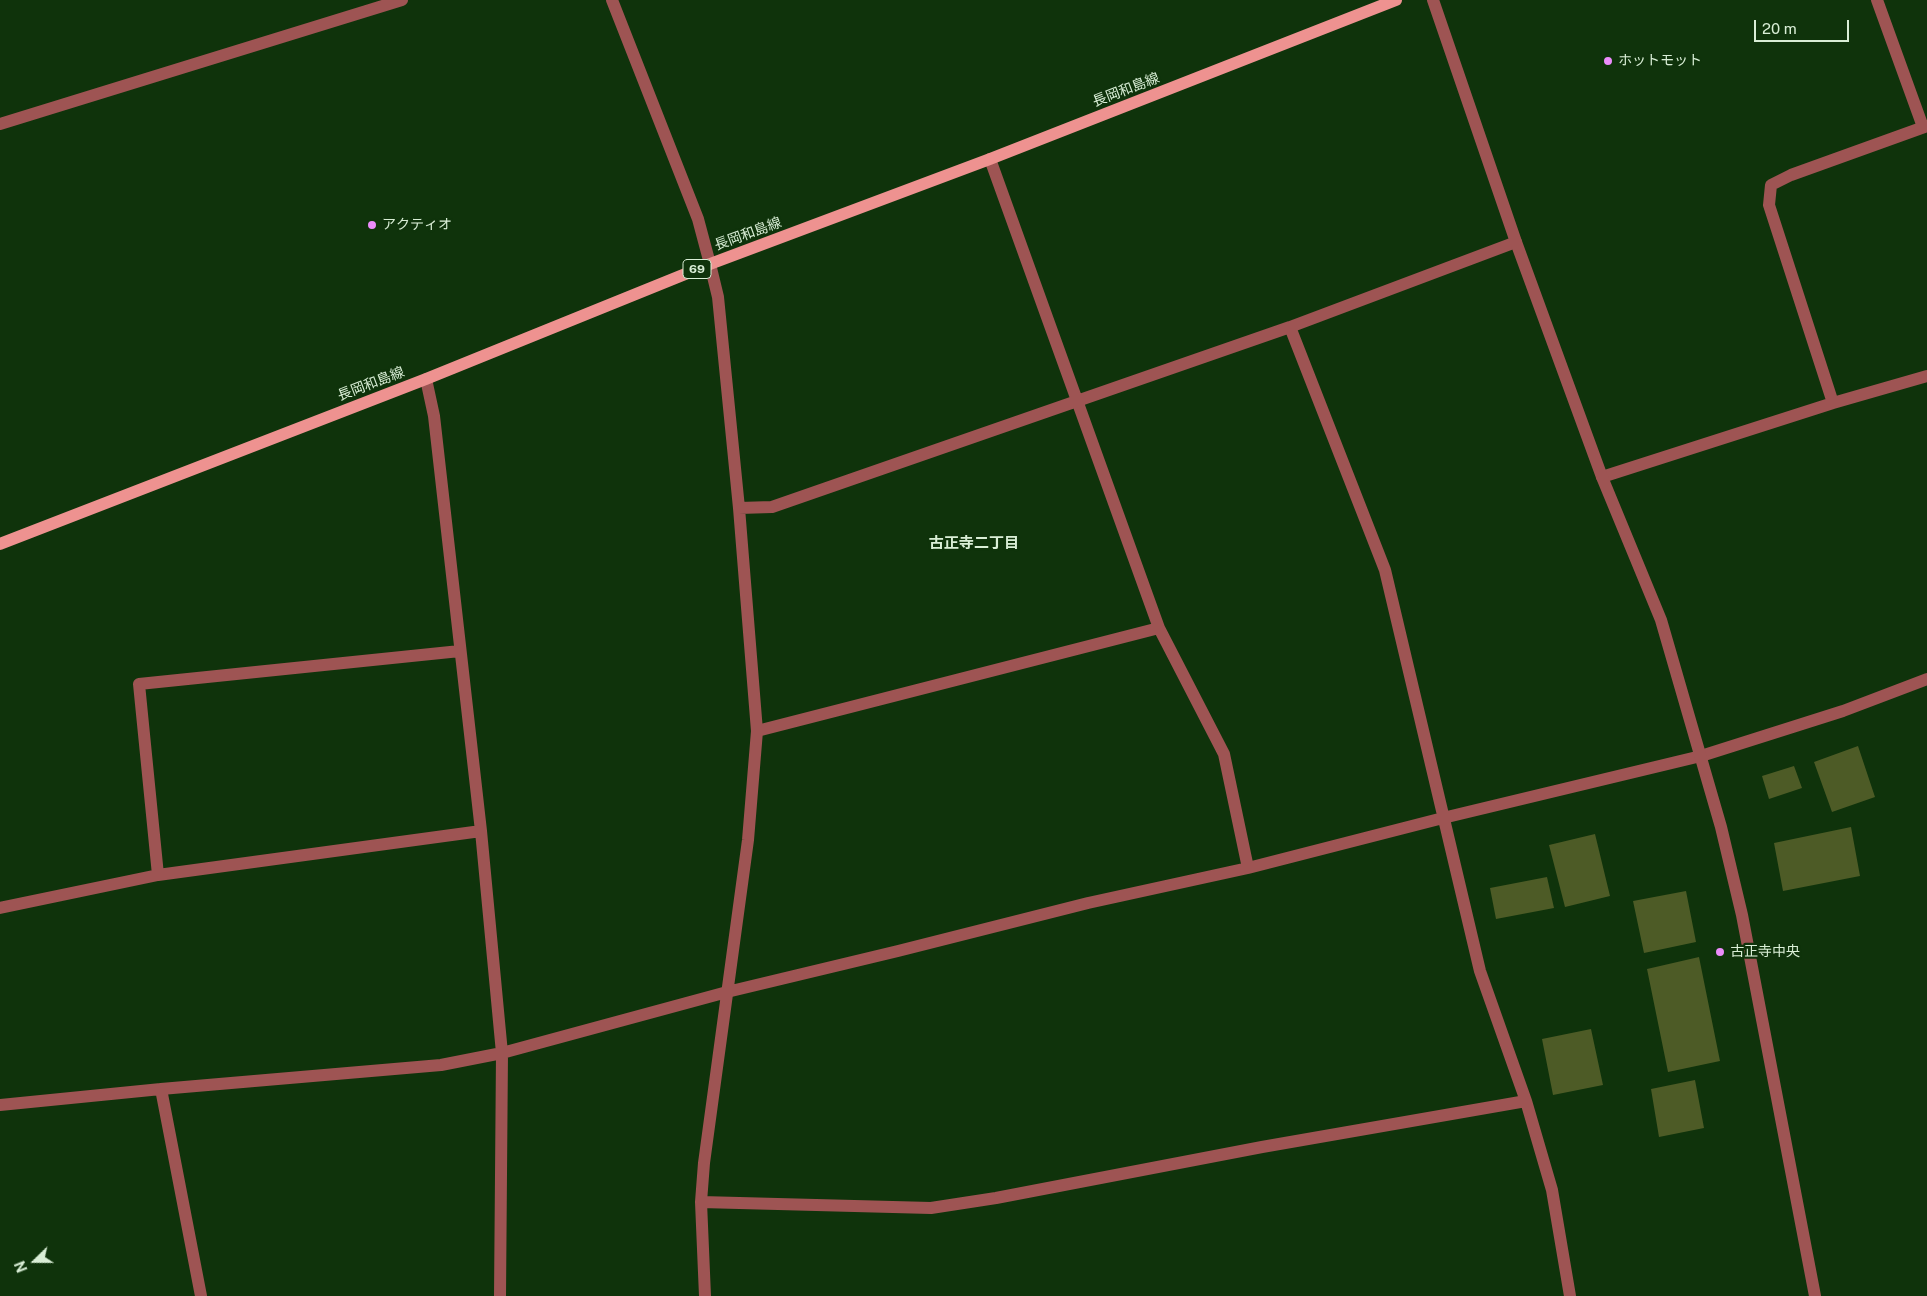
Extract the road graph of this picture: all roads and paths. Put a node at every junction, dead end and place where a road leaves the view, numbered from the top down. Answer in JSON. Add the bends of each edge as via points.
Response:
{"nodes":[{"id":1,"x":402,"y":0,"type":"edge"},
{"id":2,"x":612,"y":0,"type":"edge"},
{"id":3,"x":1396,"y":0,"type":"edge"},
{"id":4,"x":1433,"y":0,"type":"edge"},
{"id":5,"x":1877,"y":0,"type":"edge"},
{"id":6,"x":0,"y":124,"type":"edge"},
{"id":7,"x":1925,"y":126,"type":"edge"},
{"id":8,"x":990,"y":159,"type":"junction"},
{"id":9,"x":1516,"y":242,"type":"junction"},
{"id":10,"x":710,"y":264,"type":"junction"},
{"id":11,"x":1290,"y":326,"type":"junction"},
{"id":12,"x":1927,"y":376,"type":"edge"},
{"id":13,"x":426,"y":379,"type":"junction"},
{"id":14,"x":1076,"y":400,"type":"junction"},
{"id":15,"x":1833,"y":403,"type":"junction"},
{"id":16,"x":1602,"y":477,"type":"junction"},
{"id":17,"x":739,"y":508,"type":"junction"},
{"id":18,"x":0,"y":544,"type":"edge"},
{"id":19,"x":1159,"y":628,"type":"junction"},
{"id":20,"x":460,"y":651,"type":"junction"},
{"id":21,"x":1926,"y":683,"type":"edge"},
{"id":22,"x":757,"y":731,"type":"junction"},
{"id":23,"x":1701,"y":756,"type":"junction"},
{"id":24,"x":1443,"y":818,"type":"junction"},
{"id":25,"x":481,"y":831,"type":"junction"},
{"id":26,"x":1248,"y":868,"type":"junction"},
{"id":27,"x":158,"y":875,"type":"junction"},
{"id":28,"x":0,"y":908,"type":"edge"},
{"id":29,"x":727,"y":992,"type":"junction"},
{"id":30,"x":502,"y":1053,"type":"junction"},
{"id":31,"x":161,"y":1089,"type":"junction"},
{"id":32,"x":1526,"y":1100,"type":"junction"},
{"id":33,"x":0,"y":1104,"type":"edge"},
{"id":34,"x":701,"y":1202,"type":"junction"},
{"id":35,"x":201,"y":1296,"type":"edge"},
{"id":36,"x":500,"y":1296,"type":"edge"},
{"id":37,"x":705,"y":1296,"type":"edge"},
{"id":38,"x":1570,"y":1296,"type":"edge"},
{"id":39,"x":1815,"y":1296,"type":"edge"}],
"edges":[{"from":1,"to":6,"type":"street"},
{"from":2,"to":10,"type":"street","via":[[698,219]]},
{"from":3,"to":8,"type":"main road","name":"長岡和島線","number":"69"},
{"from":4,"to":9,"type":"street"},
{"from":5,"to":7,"type":"street"},
{"from":7,"to":15,"type":"street","via":[[1772,185],[1769,205]]},
{"from":8,"to":10,"type":"main road","name":"長岡和島線","number":"69"},
{"from":8,"to":14,"type":"street"},
{"from":9,"to":11,"type":"street"},
{"from":9,"to":16,"type":"street"},
{"from":10,"to":13,"type":"main road","name":"長岡和島線","number":"69"},
{"from":10,"to":17,"type":"street","via":[[718,297]]},
{"from":11,"to":14,"type":"street"},
{"from":11,"to":24,"type":"street","via":[[1385,570]]},
{"from":12,"to":15,"type":"street"},
{"from":13,"to":18,"type":"main road","name":"長岡和島線","number":"69"},
{"from":13,"to":20,"type":"street","via":[[434,416]]},
{"from":14,"to":17,"type":"street","via":[[772,506]]},
{"from":14,"to":19,"type":"street"},
{"from":15,"to":16,"type":"street"},
{"from":16,"to":23,"type":"street","via":[[1661,620]]},
{"from":17,"to":22,"type":"street"},
{"from":19,"to":22,"type":"street"},
{"from":19,"to":26,"type":"street","via":[[1224,754]]},
{"from":20,"to":25,"type":"street"},
{"from":20,"to":27,"type":"street","via":[[139,684]]},
{"from":21,"to":23,"type":"street"},
{"from":22,"to":29,"type":"street","via":[[748,840]]},
{"from":23,"to":24,"type":"street"},
{"from":23,"to":39,"type":"street","via":[[1742,916]]},
{"from":24,"to":26,"type":"street"},
{"from":24,"to":32,"type":"street","via":[[1480,971]]},
{"from":25,"to":27,"type":"street"},
{"from":25,"to":30,"type":"street"},
{"from":26,"to":29,"type":"street","via":[[1088,903]]},
{"from":27,"to":28,"type":"street"},
{"from":29,"to":30,"type":"street"},
{"from":29,"to":34,"type":"street"},
{"from":30,"to":31,"type":"street","via":[[441,1065]]},
{"from":30,"to":36,"type":"street"},
{"from":31,"to":33,"type":"street"},
{"from":31,"to":35,"type":"street"},
{"from":32,"to":34,"type":"street","via":[[931,1208]]},
{"from":32,"to":38,"type":"street","via":[[1552,1190]]},
{"from":34,"to":37,"type":"street"}]}
